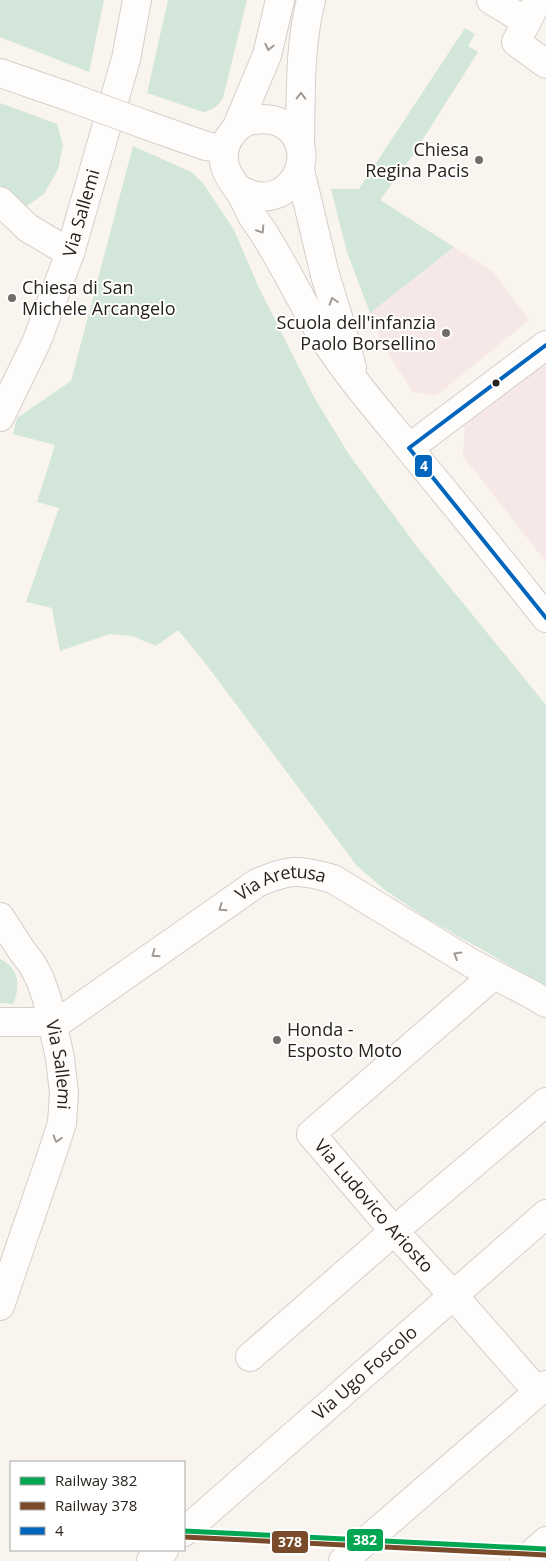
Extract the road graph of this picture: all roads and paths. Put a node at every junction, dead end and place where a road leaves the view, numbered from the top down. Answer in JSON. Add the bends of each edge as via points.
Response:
{"nodes":[{"id":1,"x":137,"y":0,"type":"edge"},
{"id":2,"x":280,"y":0,"type":"edge"},
{"id":3,"x":311,"y":0,"type":"edge"},
{"id":4,"x":491,"y":0,"type":"edge"},
{"id":5,"x":532,"y":10,"type":"edge"},
{"id":6,"x":546,"y":64,"type":"edge"},
{"id":7,"x":0,"y":73,"type":"edge"},
{"id":8,"x":230,"y":139,"type":"junction"},
{"id":9,"x":300,"y":157,"type":"junction"},
{"id":10,"x":237,"y":188,"type":"junction"},
{"id":11,"x":0,"y":200,"type":"edge"},
{"id":12,"x":70,"y":253,"type":"junction"},
{"id":13,"x":546,"y":345,"type":"edge"},
{"id":14,"x":356,"y":382,"type":"junction"},
{"id":15,"x":0,"y":417,"type":"edge"},
{"id":16,"x":409,"y":448,"type":"junction"},
{"id":17,"x":546,"y":618,"type":"edge"},
{"id":18,"x":0,"y":917,"type":"edge"},
{"id":19,"x":11,"y":946,"type":"edge"},
{"id":20,"x":494,"y":975,"type":"junction"},
{"id":21,"x":546,"y":1003,"type":"edge"},
{"id":22,"x":0,"y":1022,"type":"edge"},
{"id":23,"x":52,"y":1022,"type":"junction"},
{"id":24,"x":546,"y":1102,"type":"edge"},
{"id":25,"x":546,"y":1214,"type":"edge"},
{"id":26,"x":394,"y":1231,"type":"junction"},
{"id":27,"x":453,"y":1295,"type":"junction"},
{"id":28,"x":0,"y":1306,"type":"edge"},
{"id":29,"x":250,"y":1357,"type":"dead end"},
{"id":30,"x":542,"y":1389,"type":"edge"},
{"id":31,"x":185,"y":1531,"type":"edge"},
{"id":32,"x":546,"y":1541,"type":"edge"},
{"id":33,"x":163,"y":1551,"type":"edge"},
{"id":34,"x":348,"y":1559,"type":"edge"},
{"id":35,"x":151,"y":1561,"type":"edge"},
{"id":36,"x":524,"y":1561,"type":"edge"}],
"edges":[{"from":1,"to":12,"type":"street","name":"Via Sallemi","via":[[126,60]]},
{"from":2,"to":8,"type":"street","one_way":true,"via":[[267,55]]},
{"from":9,"to":3,"type":"street","one_way":true,"via":[[304,34]]},
{"from":4,"to":5,"type":"street"},
{"from":5,"to":6,"type":"street","via":[[516,42]]},
{"from":7,"to":8,"type":"street","bridge":true,"via":[[206,146]]},
{"from":8,"to":9,"type":"street","via":[[246,122],[259,118],[273,119],[294,133]]},
{"from":8,"to":10,"type":"street","via":[[223,158],[229,178]]},
{"from":9,"to":10,"type":"street","via":[[294,181],[273,196],[260,197]]},
{"from":14,"to":9,"type":"street","one_way":true,"via":[[325,276]]},
{"from":10,"to":14,"type":"street","one_way":true,"via":[[325,340]]},
{"from":11,"to":12,"type":"street","via":[[28,228]]},
{"from":12,"to":15,"type":"street","name":"Via Sallemi","via":[[36,343]]},
{"from":13,"to":16,"type":"street"},
{"from":14,"to":16,"type":"street"},
{"from":16,"to":17,"type":"street"},
{"from":18,"to":19,"type":"street","name":"Via Sallemi"},
{"from":19,"to":23,"type":"street","name":"Via Sallemi","via":[[32,964],[47,999]]},
{"from":20,"to":21,"type":"street","name":"Via Aretusa"},
{"from":20,"to":23,"type":"street","name":"Via Aretusa","one_way":true,"via":[[333,879],[296,871],[257,883],[63,1019]]},
{"from":20,"to":26,"type":"street","name":"Via Ludovico Ariosto","via":[[311,1134]]},
{"from":22,"to":23,"type":"street"},
{"from":23,"to":28,"type":"street","name":"Via Sallemi","one_way":true,"via":[[64,1093],[62,1123]]},
{"from":24,"to":26,"type":"street"},
{"from":25,"to":27,"type":"street","name":"Via Ugo Foscolo"},
{"from":26,"to":27,"type":"street","name":"Via Ludovico Ariosto"},
{"from":26,"to":29,"type":"street"},
{"from":27,"to":30,"type":"street","name":"Via Ludovico Ariosto"},
{"from":27,"to":31,"type":"street","name":"Via Ugo Foscolo"},
{"from":30,"to":34,"type":"street"},
{"from":32,"to":36,"type":"street"},
{"from":33,"to":35,"type":"street"}]}
